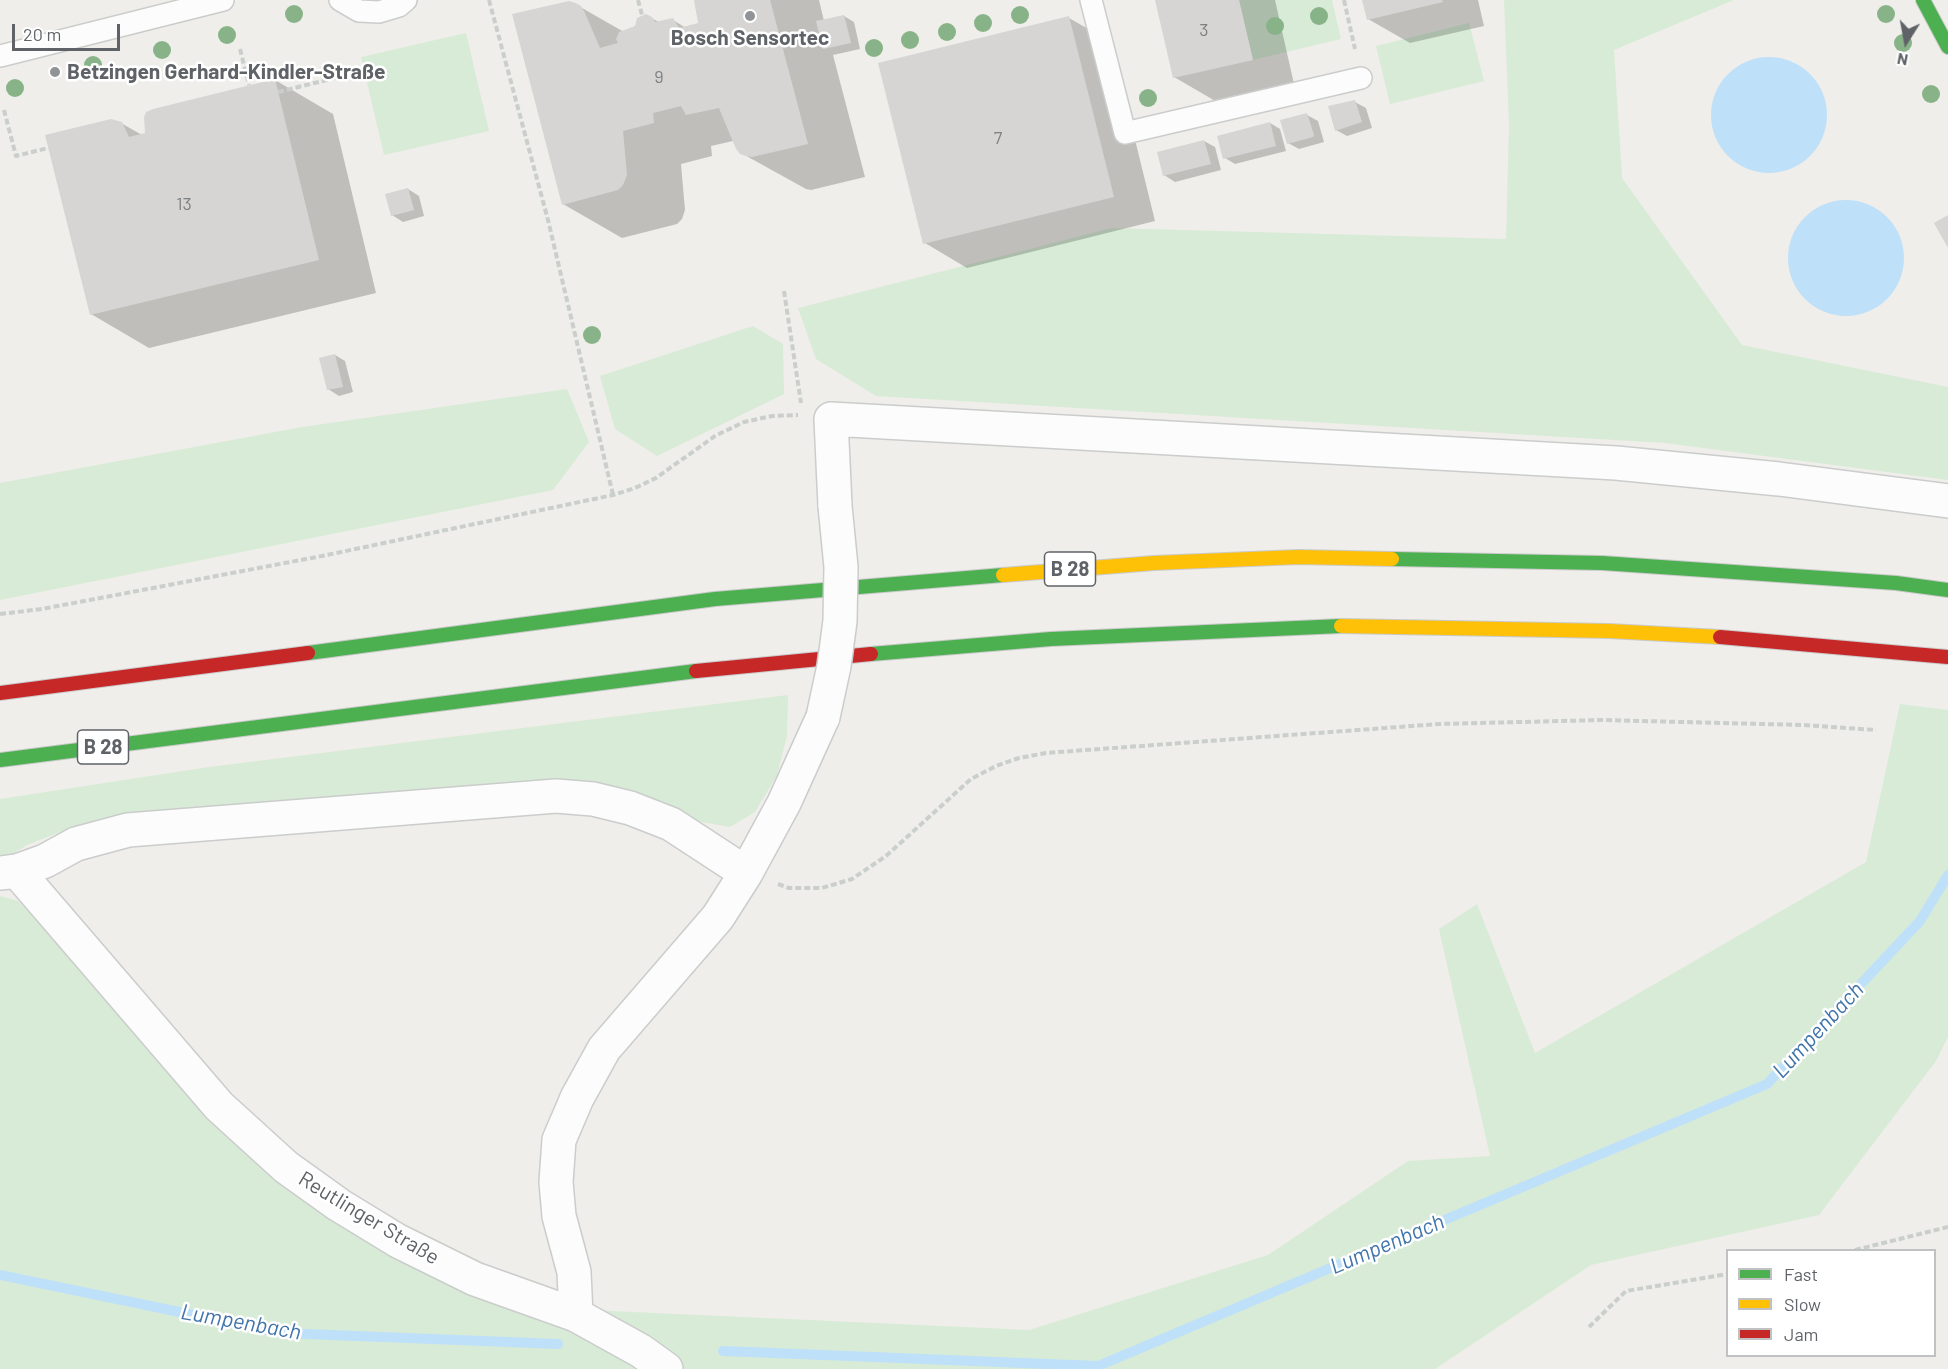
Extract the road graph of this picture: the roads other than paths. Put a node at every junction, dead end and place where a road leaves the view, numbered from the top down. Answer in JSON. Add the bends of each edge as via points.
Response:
{"nodes":[{"id":1,"x":223,"y":0,"type":"edge"},
{"id":2,"x":340,"y":0,"type":"edge"},
{"id":3,"x":406,"y":0,"type":"edge"},
{"id":4,"x":1091,"y":0,"type":"edge"},
{"id":5,"x":1923,"y":0,"type":"edge"},
{"id":6,"x":1948,"y":47,"type":"edge"},
{"id":7,"x":0,"y":56,"type":"edge"},
{"id":8,"x":1361,"y":78,"type":"road end"},
{"id":9,"x":1948,"y":501,"type":"edge"},
{"id":10,"x":1948,"y":590,"type":"edge"},
{"id":11,"x":1948,"y":657,"type":"edge"},
{"id":12,"x":0,"y":693,"type":"edge"},
{"id":13,"x":0,"y":760,"type":"edge"},
{"id":14,"x":8,"y":872,"type":"edge"},
{"id":15,"x":747,"y":873,"type":"junction"},
{"id":16,"x":576,"y":1315,"type":"junction"},
{"id":17,"x":666,"y":1369,"type":"edge"}],
"edges":[{"from":1,"to":7,"type":"lane"},
{"from":2,"to":3,"type":"lane","via":[[359,11],[380,12]]},
{"from":4,"to":8,"type":"lane","via":[[1125,133]]},
{"from":5,"to":6,"type":"main road"},
{"from":9,"to":15,"type":"street","bridge":true,"via":[[1616,463],[831,419],[841,567],[834,666],[823,717]]},
{"from":10,"to":12,"type":"main road","number":"B 28","via":[[1602,563],[1298,557],[1154,563],[715,599]]},
{"from":11,"to":13,"type":"main road","number":"B 28","via":[[1757,639],[1456,627],[1342,626],[1073,638],[736,666]]},
{"from":14,"to":15,"type":"street","via":[[45,861],[76,844],[128,830],[556,796],[630,808],[670,824]]},
{"from":14,"to":16,"type":"street","name":"Reutlinger Straße","via":[[219,1106],[286,1167],[398,1241],[475,1279]]},
{"from":15,"to":16,"type":"street","via":[[718,917],[604,1049],[559,1140],[559,1216],[574,1272]]},
{"from":16,"to":17,"type":"street","name":"Reutlinger Straße"}]}
